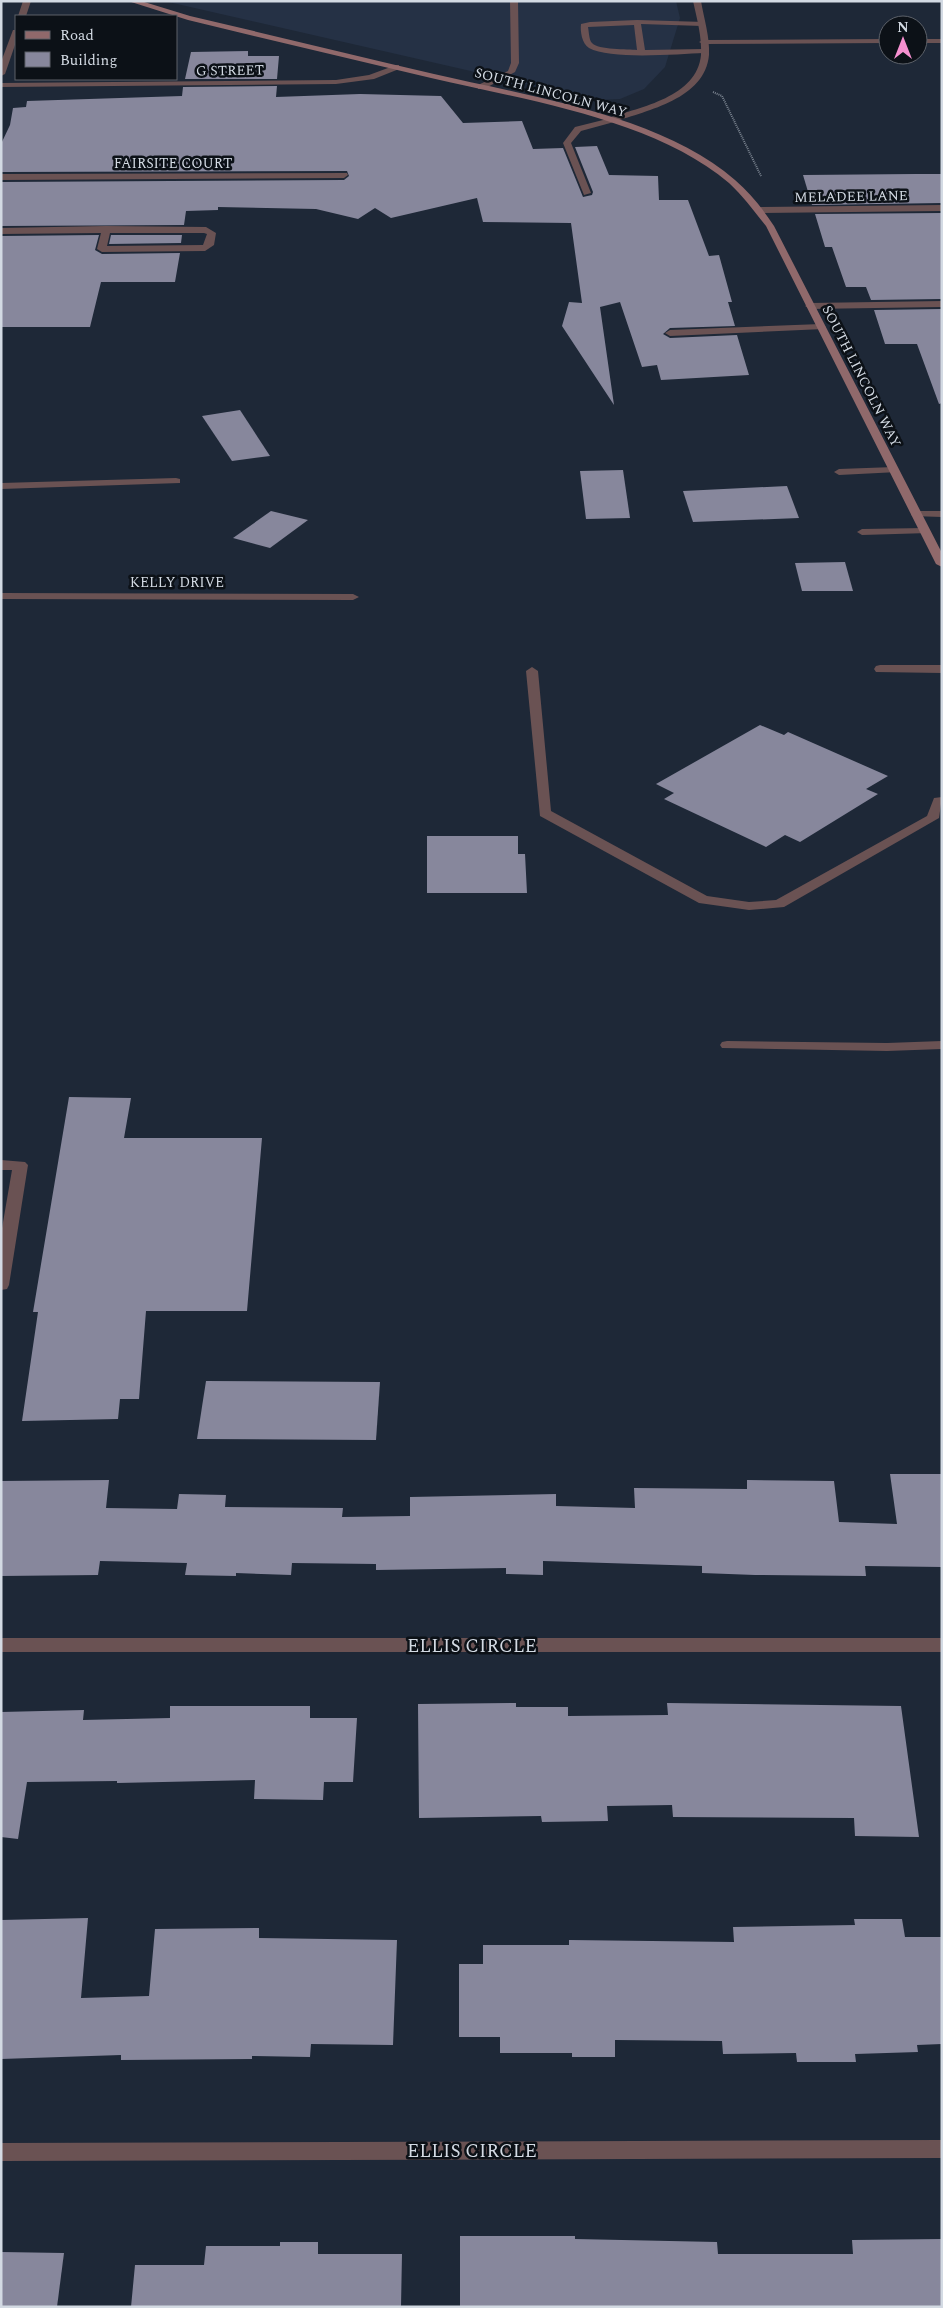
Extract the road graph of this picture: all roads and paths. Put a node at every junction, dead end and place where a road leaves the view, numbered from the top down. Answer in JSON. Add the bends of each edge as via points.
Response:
{"nodes":[{"id":1,"x":27,"y":1,"type":"edge"},
{"id":2,"x":132,"y":1,"type":"edge"},
{"id":3,"x":514,"y":1,"type":"edge"},
{"id":4,"x":697,"y":1,"type":"edge"},
{"id":5,"x":22,"y":15,"type":"edge"},
{"id":6,"x":637,"y":22,"type":"junction"},
{"id":7,"x":702,"y":24,"type":"junction"},
{"id":8,"x":15,"y":35,"type":"edge"},
{"id":9,"x":942,"y":40,"type":"edge"},
{"id":10,"x":878,"y":41,"type":"edge"},
{"id":11,"x":928,"y":41,"type":"edge"},
{"id":12,"x":704,"y":46,"type":"junction"},
{"id":13,"x":641,"y":51,"type":"junction"},
{"id":14,"x":396,"y":67,"type":"junction"},
{"id":15,"x":1,"y":74,"type":"edge"},
{"id":16,"x":1,"y":85,"type":"edge"},
{"id":17,"x":481,"y":87,"type":"junction"},
{"id":18,"x":706,"y":88,"type":"dead end"},
{"id":19,"x":611,"y":120,"type":"junction"},
{"id":20,"x":344,"y":175,"type":"dead end"},
{"id":21,"x":1,"y":177,"type":"edge"},
{"id":22,"x":762,"y":178,"type":"dead end"},
{"id":23,"x":587,"y":193,"type":"dead end"},
{"id":24,"x":942,"y":208,"type":"edge"},
{"id":25,"x":761,"y":210,"type":"junction"},
{"id":26,"x":106,"y":229,"type":"junction"},
{"id":27,"x":1,"y":231,"type":"edge"},
{"id":28,"x":942,"y":304,"type":"edge"},
{"id":29,"x":810,"y":306,"type":"junction"},
{"id":30,"x":822,"y":327,"type":"junction"},
{"id":31,"x":670,"y":333,"type":"dead end"},
{"id":32,"x":894,"y":470,"type":"junction"},
{"id":33,"x":839,"y":472,"type":"dead end"},
{"id":34,"x":176,"y":481,"type":"dead end"},
{"id":35,"x":1,"y":486,"type":"edge"},
{"id":36,"x":916,"y":514,"type":"junction"},
{"id":37,"x":942,"y":514,"type":"edge"},
{"id":38,"x":925,"y":531,"type":"junction"},
{"id":39,"x":862,"y":532,"type":"dead end"},
{"id":40,"x":942,"y":564,"type":"edge"},
{"id":41,"x":1,"y":596,"type":"edge"},
{"id":42,"x":353,"y":597,"type":"dead end"},
{"id":43,"x":880,"y":669,"type":"dead end"},
{"id":44,"x":942,"y":669,"type":"edge"},
{"id":45,"x":532,"y":671,"type":"dead end"},
{"id":46,"x":942,"y":801,"type":"edge"},
{"id":47,"x":726,"y":1045,"type":"dead end"},
{"id":48,"x":942,"y":1045,"type":"edge"},
{"id":49,"x":1,"y":1165,"type":"edge"},
{"id":50,"x":1,"y":1285,"type":"edge"},
{"id":51,"x":1,"y":1645,"type":"edge"},
{"id":52,"x":942,"y":1645,"type":"edge"},
{"id":53,"x":942,"y":2149,"type":"edge"},
{"id":54,"x":1,"y":2152,"type":"edge"}],
"edges":[{"from":1,"to":5,"type":"street"},
{"from":2,"to":14,"type":"main road","name":"SOUTH LINCOLN WAY","via":[[188,18]]},
{"from":3,"to":17,"type":"street","via":[[515,63],[511,72]]},
{"from":4,"to":7,"type":"street"},
{"from":6,"to":7,"type":"street"},
{"from":6,"to":13,"type":"street"},
{"from":6,"to":13,"type":"street","via":[[584,26],[588,44],[593,48]]},
{"from":7,"to":12,"type":"street"},
{"from":8,"to":15,"type":"street"},
{"from":9,"to":11,"type":"street"},
{"from":10,"to":12,"type":"street"},
{"from":12,"to":13,"type":"street"},
{"from":12,"to":19,"type":"street","via":[[702,70],[686,88],[656,104]]},
{"from":14,"to":16,"type":"street","name":"G STREET","via":[[371,77],[336,82]]},
{"from":14,"to":17,"type":"main road","name":"SOUTH LINCOLN WAY"},
{"from":17,"to":19,"type":"main road","name":"SOUTH LINCOLN WAY"},
{"from":18,"to":22,"type":"path","via":[[722,96]]},
{"from":19,"to":23,"type":"street","via":[[578,129],[567,143]]},
{"from":19,"to":25,"type":"main road","name":"SOUTH LINCOLN WAY","via":[[705,162],[729,179]]},
{"from":20,"to":21,"type":"street","name":"FAIRSITE COURT"},
{"from":24,"to":25,"type":"street","name":"MELADEE LANE"},
{"from":25,"to":29,"type":"main road","name":"SOUTH LINCOLN WAY"},
{"from":26,"to":26,"type":"street","via":[[206,230],[212,233],[205,248],[102,249]]},
{"from":26,"to":27,"type":"street"},
{"from":28,"to":29,"type":"street"},
{"from":29,"to":30,"type":"main road","name":"SOUTH LINCOLN WAY"},
{"from":30,"to":31,"type":"street"},
{"from":30,"to":32,"type":"main road","name":"SOUTH LINCOLN WAY"},
{"from":32,"to":33,"type":"street"},
{"from":32,"to":36,"type":"main road","name":"SOUTH LINCOLN WAY"},
{"from":34,"to":35,"type":"street"},
{"from":36,"to":37,"type":"street"},
{"from":36,"to":38,"type":"main road","name":"SOUTH LINCOLN WAY"},
{"from":38,"to":39,"type":"street"},
{"from":38,"to":40,"type":"main road","name":"SOUTH LINCOLN WAY"},
{"from":41,"to":42,"type":"street","name":"KELLY DRIVE"},
{"from":43,"to":44,"type":"street"},
{"from":45,"to":46,"type":"street","via":[[545,813],[704,900],[749,906],[779,904],[933,818],[938,802]]},
{"from":47,"to":48,"type":"street"},
{"from":49,"to":50,"type":"street","via":[[20,1165]]},
{"from":51,"to":52,"type":"street","name":"ELLIS CIRCLE"},
{"from":53,"to":54,"type":"street","name":"ELLIS CIRCLE"}]}
